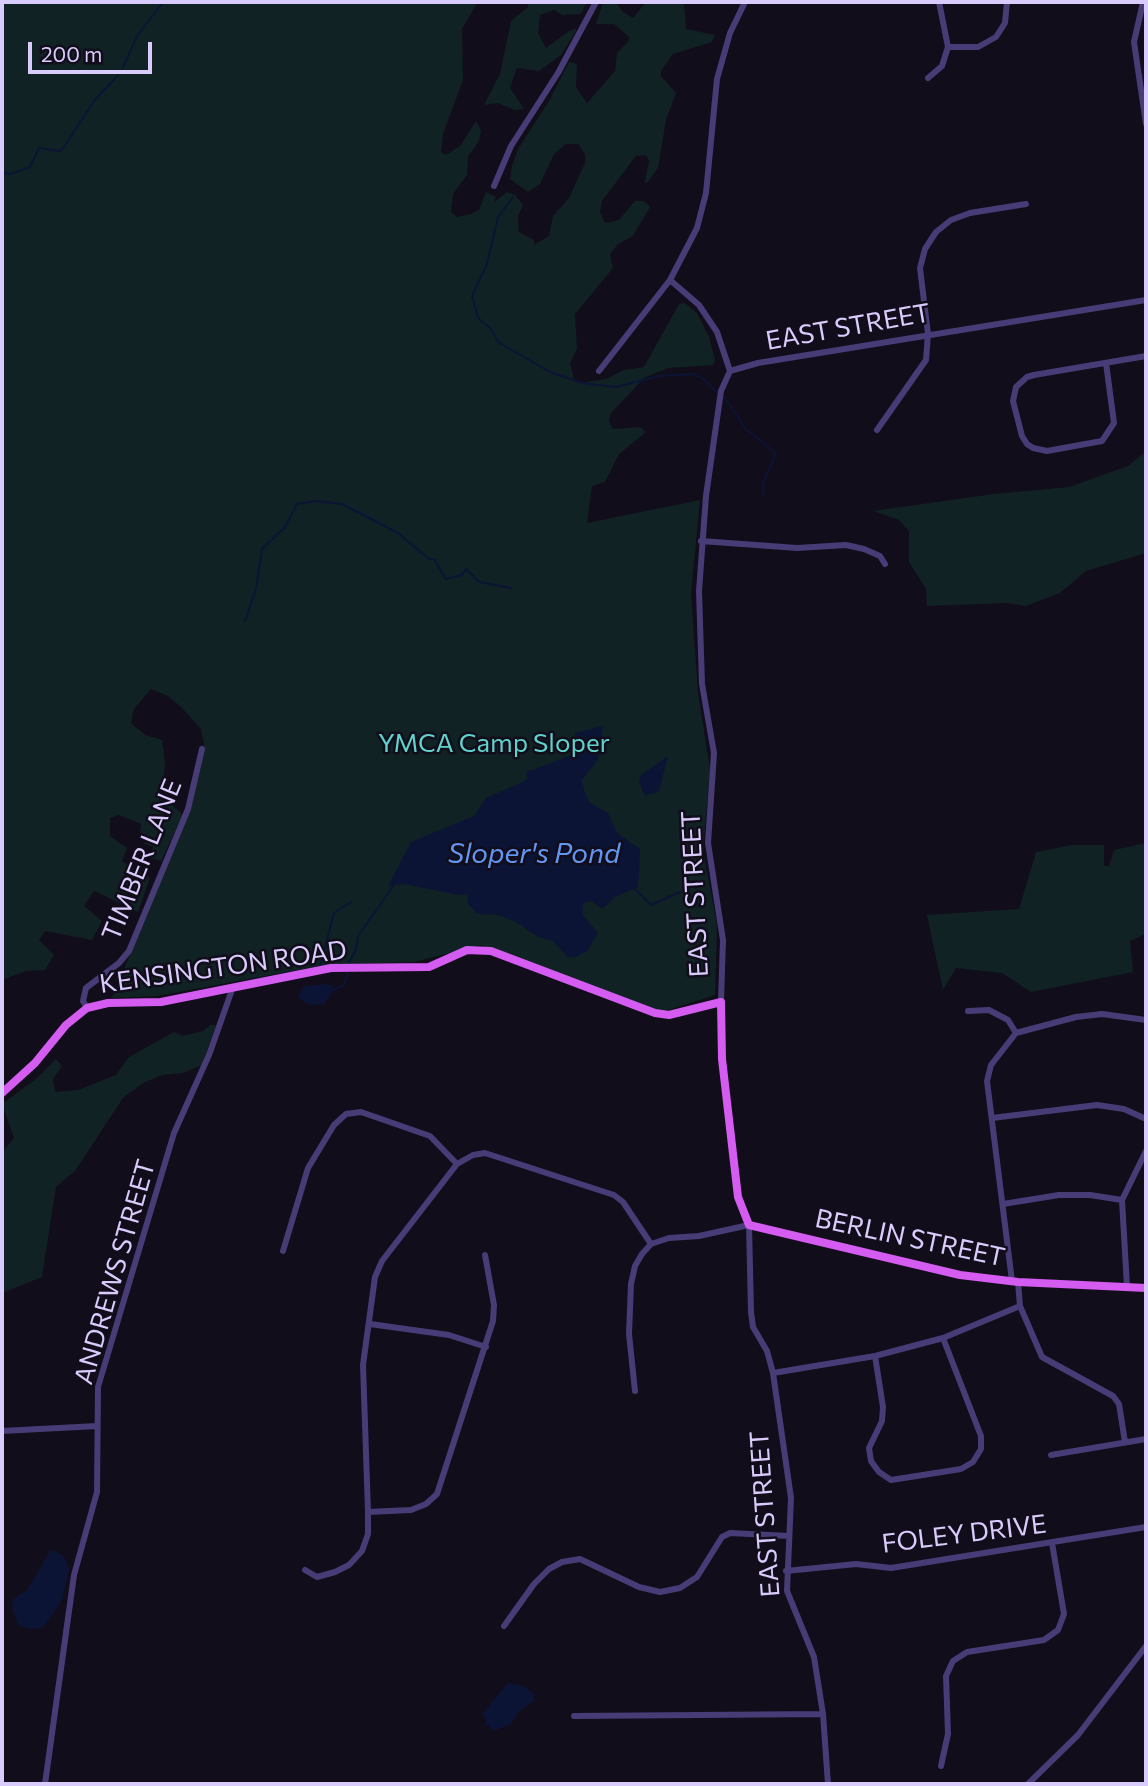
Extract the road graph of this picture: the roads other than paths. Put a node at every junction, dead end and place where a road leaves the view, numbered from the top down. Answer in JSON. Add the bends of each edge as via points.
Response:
{"nodes":[{"id":1,"x":596,"y":2,"type":"edge"},
{"id":2,"x":744,"y":2,"type":"edge"},
{"id":3,"x":939,"y":2,"type":"edge"},
{"id":4,"x":1007,"y":2,"type":"edge"},
{"id":5,"x":1143,"y":2,"type":"edge"},
{"id":6,"x":948,"y":47,"type":"junction"},
{"id":7,"x":1136,"y":60,"type":"junction"},
{"id":8,"x":1146,"y":60,"type":"edge"},
{"id":9,"x":928,"y":78,"type":"dead end"},
{"id":10,"x":1146,"y":124,"type":"edge"},
{"id":11,"x":494,"y":186,"type":"dead end"},
{"id":12,"x":1026,"y":204,"type":"dead end"},
{"id":13,"x":670,"y":280,"type":"junction"},
{"id":14,"x":1146,"y":300,"type":"edge"},
{"id":15,"x":928,"y":334,"type":"junction"},
{"id":16,"x":1146,"y":356,"type":"edge"},
{"id":17,"x":1107,"y":363,"type":"junction"},
{"id":18,"x":599,"y":371,"type":"dead end"},
{"id":19,"x":730,"y":371,"type":"junction"},
{"id":20,"x":877,"y":430,"type":"dead end"},
{"id":21,"x":701,"y":541,"type":"junction"},
{"id":22,"x":885,"y":564,"type":"dead end"},
{"id":23,"x":202,"y":749,"type":"dead end"},
{"id":24,"x":233,"y":987,"type":"junction"},
{"id":25,"x":721,"y":1002,"type":"junction"},
{"id":26,"x":87,"y":1008,"type":"junction"},
{"id":27,"x":968,"y":1011,"type":"dead end"},
{"id":28,"x":1146,"y":1020,"type":"edge"},
{"id":29,"x":1016,"y":1033,"type":"junction"},
{"id":30,"x":2,"y":1093,"type":"edge"},
{"id":31,"x":992,"y":1118,"type":"junction"},
{"id":32,"x":1146,"y":1119,"type":"edge"},
{"id":33,"x":1146,"y":1151,"type":"edge"},
{"id":34,"x":457,"y":1164,"type":"junction"},
{"id":35,"x":1122,"y":1200,"type":"junction"},
{"id":36,"x":1003,"y":1204,"type":"junction"},
{"id":37,"x":749,"y":1225,"type":"junction"},
{"id":38,"x":651,"y":1244,"type":"junction"},
{"id":39,"x":283,"y":1251,"type":"dead end"},
{"id":40,"x":485,"y":1255,"type":"dead end"},
{"id":41,"x":1015,"y":1281,"type":"junction"},
{"id":42,"x":1127,"y":1287,"type":"junction"},
{"id":43,"x":1146,"y":1288,"type":"edge"},
{"id":44,"x":1020,"y":1306,"type":"junction"},
{"id":45,"x":370,"y":1324,"type":"junction"},
{"id":46,"x":943,"y":1338,"type":"junction"},
{"id":47,"x":486,"y":1347,"type":"junction"},
{"id":48,"x":875,"y":1356,"type":"junction"},
{"id":49,"x":773,"y":1373,"type":"junction"},
{"id":50,"x":635,"y":1391,"type":"dead end"},
{"id":51,"x":97,"y":1426,"type":"junction"},
{"id":52,"x":2,"y":1432,"type":"edge"},
{"id":53,"x":1146,"y":1439,"type":"edge"},
{"id":54,"x":1125,"y":1442,"type":"junction"},
{"id":55,"x":1052,"y":1455,"type":"dead end"},
{"id":56,"x":368,"y":1512,"type":"junction"},
{"id":57,"x":1146,"y":1527,"type":"edge"},
{"id":58,"x":789,"y":1536,"type":"junction"},
{"id":59,"x":1052,"y":1543,"type":"junction"},
{"id":60,"x":305,"y":1570,"type":"dead end"},
{"id":61,"x":786,"y":1571,"type":"junction"},
{"id":62,"x":503,"y":1626,"type":"dead end"},
{"id":63,"x":1146,"y":1646,"type":"edge"},
{"id":64,"x":1139,"y":1655,"type":"junction"},
{"id":65,"x":1146,"y":1661,"type":"edge"},
{"id":66,"x":823,"y":1714,"type":"junction"},
{"id":67,"x":574,"y":1716,"type":"dead end"},
{"id":68,"x":941,"y":1766,"type":"dead end"},
{"id":69,"x":45,"y":1784,"type":"edge"},
{"id":70,"x":828,"y":1784,"type":"edge"},
{"id":71,"x":1028,"y":1784,"type":"edge"}],
"edges":[{"from":1,"to":11,"type":"street","via":[[511,146]]},
{"from":2,"to":13,"type":"street","via":[[718,79],[706,193],[696,228]]},
{"from":3,"to":6,"type":"street"},
{"from":4,"to":6,"type":"street","via":[[1005,23],[996,37],[978,47]]},
{"from":5,"to":7,"type":"street","via":[[1134,42]]},
{"from":6,"to":9,"type":"street","via":[[942,66]]},
{"from":7,"to":8,"type":"street"},
{"from":7,"to":10,"type":"street"},
{"from":12,"to":15,"type":"street","via":[[970,214],[951,220],[936,232],[920,268]]},
{"from":13,"to":18,"type":"street"},
{"from":13,"to":19,"type":"street","via":[[699,305],[717,332]]},
{"from":14,"to":15,"type":"street","name":"EAST STREET"},
{"from":15,"to":19,"type":"street","name":"EAST STREET"},
{"from":15,"to":20,"type":"street","via":[[926,360]]},
{"from":16,"to":17,"type":"street"},
{"from":17,"to":17,"type":"street","via":[[1034,375],[1021,382],[1014,394],[1014,408],[1027,444],[1047,451],[1102,441],[1114,423]]},
{"from":19,"to":21,"type":"street","name":"EAST STREET","via":[[720,391]]},
{"from":21,"to":22,"type":"street","via":[[797,548],[846,545],[880,556]]},
{"from":21,"to":25,"type":"street","name":"EAST STREET","via":[[702,684],[714,753],[708,844],[723,940]]},
{"from":23,"to":26,"type":"street","name":"TIMBER LANE","via":[[188,809],[129,951],[86,988],[83,1000]]},
{"from":24,"to":25,"type":"main road","name":"KENSINGTON ROAD","via":[[331,968],[429,967],[467,950],[491,951],[656,1013],[669,1015]]},
{"from":24,"to":26,"type":"main road","name":"KENSINGTON ROAD","via":[[161,1002]]},
{"from":24,"to":51,"type":"street","name":"ANDREWS STREET","via":[[168,1154],[99,1387]]},
{"from":25,"to":37,"type":"main road","name":"EAST STREET","via":[[722,1059],[738,1197]]},
{"from":26,"to":30,"type":"main road","name":"KENSINGTON ROAD"},
{"from":27,"to":29,"type":"street","via":[[989,1010],[1008,1020]]},
{"from":28,"to":29,"type":"street","via":[[1102,1014]]},
{"from":29,"to":31,"type":"street","via":[[991,1065],[987,1081]]},
{"from":31,"to":32,"type":"street","via":[[1097,1105],[1124,1109]]},
{"from":31,"to":36,"type":"street"},
{"from":33,"to":35,"type":"street"},
{"from":34,"to":38,"type":"street","via":[[485,1153],[614,1195]]},
{"from":34,"to":39,"type":"street","via":[[430,1136],[361,1112],[346,1114],[308,1168]]},
{"from":34,"to":45,"type":"street","via":[[382,1261],[375,1277]]},
{"from":35,"to":36,"type":"street","via":[[1059,1195]]},
{"from":35,"to":42,"type":"street"},
{"from":36,"to":41,"type":"street"},
{"from":37,"to":38,"type":"street"},
{"from":37,"to":41,"type":"main road","name":"BERLIN STREET","via":[[960,1275]]},
{"from":37,"to":49,"type":"street","name":"EAST STREET","via":[[753,1327]]},
{"from":38,"to":50,"type":"street","via":[[635,1266],[631,1284],[629,1334]]},
{"from":40,"to":47,"type":"street","via":[[494,1305]]},
{"from":41,"to":42,"type":"main road","name":"BERLIN STREET"},
{"from":41,"to":44,"type":"street"},
{"from":42,"to":43,"type":"main road","name":"BERLIN STREET"},
{"from":44,"to":46,"type":"street"},
{"from":44,"to":54,"type":"street","via":[[1042,1357],[1113,1396],[1119,1404]]},
{"from":45,"to":47,"type":"street","via":[[449,1335]]},
{"from":45,"to":56,"type":"street","via":[[363,1365]]},
{"from":46,"to":48,"type":"street"},
{"from":46,"to":48,"type":"street","via":[[981,1436],[981,1449],[973,1462],[961,1469],[891,1480],[879,1472],[869,1448],[883,1407]]},
{"from":47,"to":56,"type":"street","via":[[437,1494],[411,1510]]},
{"from":48,"to":49,"type":"street"},
{"from":49,"to":58,"type":"street","name":"EAST STREET","via":[[791,1498]]},
{"from":51,"to":52,"type":"street"},
{"from":51,"to":69,"type":"street","name":"ANDREWS STREET","via":[[97,1492],[74,1575]]},
{"from":53,"to":54,"type":"street"},
{"from":54,"to":55,"type":"street"},
{"from":56,"to":60,"type":"street","via":[[362,1551],[349,1565],[317,1577]]},
{"from":57,"to":59,"type":"street","name":"FOLEY DRIVE"},
{"from":58,"to":61,"type":"street","name":"EAST STREET"},
{"from":58,"to":62,"type":"street","via":[[730,1533],[722,1537],[697,1577],[680,1588],[660,1592],[580,1559],[562,1562],[534,1584]]},
{"from":59,"to":61,"type":"street","name":"FOLEY DRIVE","via":[[891,1568],[856,1564]]},
{"from":59,"to":68,"type":"street","via":[[1064,1614],[1058,1630],[1044,1640],[967,1652],[953,1661],[946,1676],[948,1734]]},
{"from":61,"to":66,"type":"street","name":"EAST STREET","via":[[787,1591],[814,1657]]},
{"from":63,"to":64,"type":"street"},
{"from":64,"to":65,"type":"street"},
{"from":64,"to":71,"type":"street","via":[[1079,1735]]},
{"from":66,"to":67,"type":"street"},
{"from":66,"to":70,"type":"street","name":"EAST STREET"}]}
